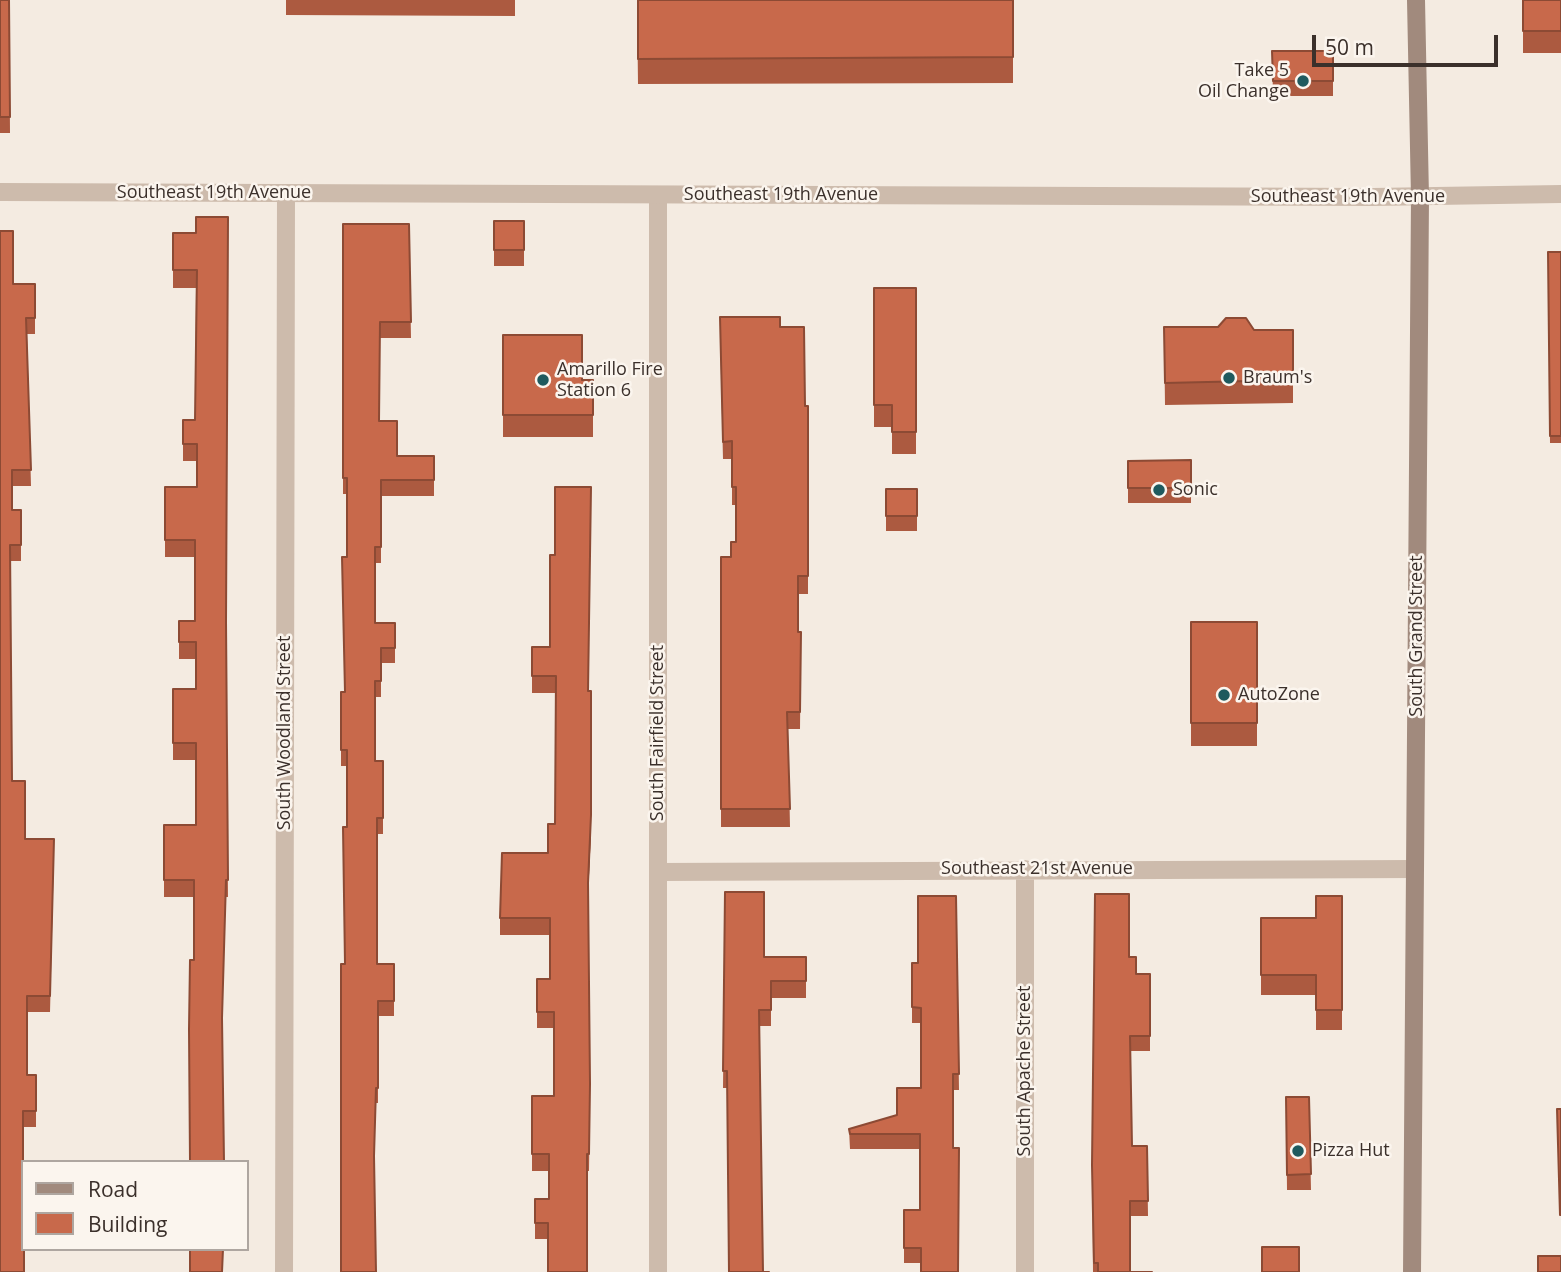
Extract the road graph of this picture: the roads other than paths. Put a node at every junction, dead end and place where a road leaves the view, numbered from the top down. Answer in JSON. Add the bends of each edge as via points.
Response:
{"nodes":[{"id":1,"x":1416,"y":0,"type":"edge"},
{"id":2,"x":0,"y":192,"type":"edge"},
{"id":3,"x":286,"y":193,"type":"junction"},
{"id":4,"x":1561,"y":194,"type":"edge"},
{"id":5,"x":658,"y":195,"type":"junction"},
{"id":6,"x":1420,"y":197,"type":"junction"},
{"id":7,"x":1025,"y":869,"type":"junction"},
{"id":8,"x":1415,"y":869,"type":"junction"},
{"id":9,"x":659,"y":872,"type":"junction"},
{"id":10,"x":284,"y":1272,"type":"edge"},
{"id":11,"x":657,"y":1272,"type":"edge"},
{"id":12,"x":1025,"y":1272,"type":"edge"},
{"id":13,"x":1412,"y":1272,"type":"edge"}],
"edges":[{"from":1,"to":6,"type":"main road","name":"South Grand Street"},
{"from":2,"to":3,"type":"street","name":"Southeast 19th Avenue"},
{"from":3,"to":5,"type":"street","name":"Southeast 19th Avenue"},
{"from":3,"to":10,"type":"street","name":"South Woodland Street"},
{"from":4,"to":6,"type":"street","name":"Southeast 19th Avenue"},
{"from":5,"to":6,"type":"street","name":"Southeast 19th Avenue"},
{"from":5,"to":9,"type":"street","name":"South Fairfield Street"},
{"from":6,"to":8,"type":"main road","name":"South Grand Street"},
{"from":7,"to":8,"type":"street","name":"Southeast 21st Avenue"},
{"from":7,"to":9,"type":"street","name":"Southeast 21st Avenue"},
{"from":7,"to":12,"type":"street","name":"South Apache Street"},
{"from":8,"to":13,"type":"main road","name":"South Grand Street"},
{"from":9,"to":11,"type":"street","name":"South Fairfield Street"}]}
